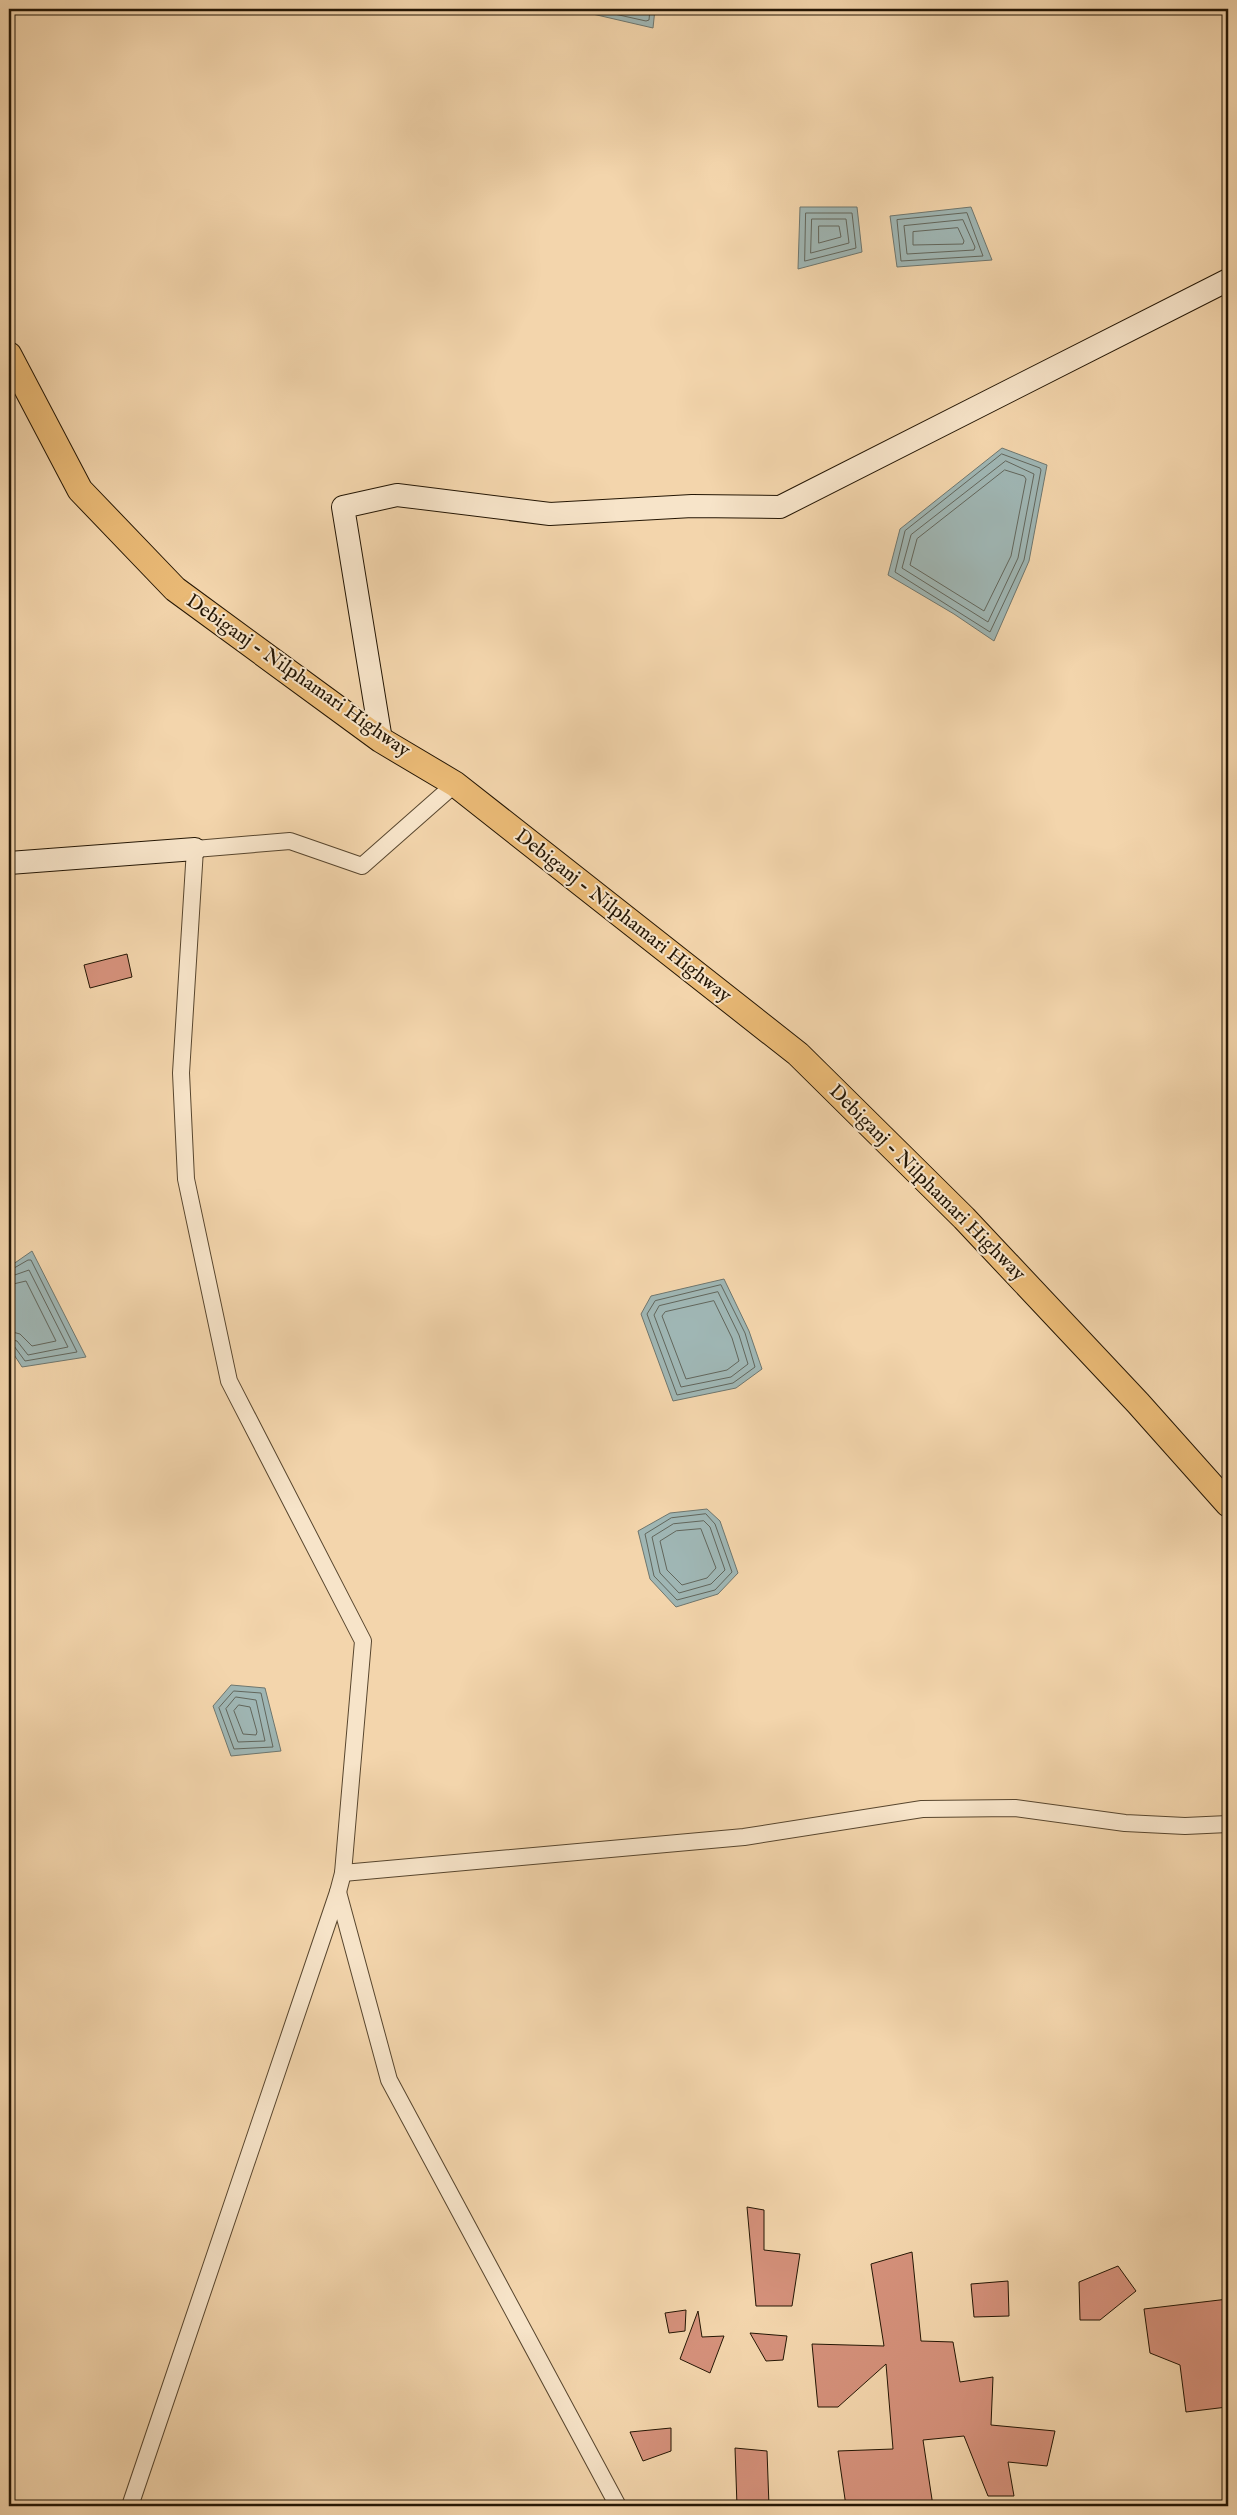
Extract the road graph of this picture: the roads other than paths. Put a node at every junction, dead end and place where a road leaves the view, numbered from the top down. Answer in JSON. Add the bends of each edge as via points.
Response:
{"nodes":[{"id":1,"x":1228,"y":280,"type":"edge"},
{"id":2,"x":9,"y":355,"type":"edge"},
{"id":3,"x":380,"y":740,"type":"junction"},
{"id":4,"x":455,"y":784,"type":"junction"},
{"id":5,"x":194,"y":849,"type":"junction"},
{"id":6,"x":9,"y":863,"type":"edge"},
{"id":7,"x":1228,"y":1504,"type":"edge"},
{"id":8,"x":1228,"y":1824,"type":"edge"},
{"id":9,"x":343,"y":1873,"type":"junction"},
{"id":10,"x":338,"y":1892,"type":"junction"},
{"id":11,"x":130,"y":2506,"type":"edge"},
{"id":12,"x":618,"y":2506,"type":"edge"}],
"edges":[{"from":1,"to":3,"type":"street","via":[[780,507],[692,506],[550,514],[396,495],[343,507]]},
{"from":2,"to":3,"type":"main road","name":"Debiganj - Nilphamari Highway","via":[[80,490],[175,589]]},
{"from":3,"to":4,"type":"main road","name":"Debiganj - Nilphamari Highway"},
{"from":4,"to":5,"type":"street","via":[[362,866],[290,841]]},
{"from":4,"to":7,"type":"main road","name":"Debiganj - Nilphamari Highway","via":[[798,1054],[964,1218]]},
{"from":5,"to":6,"type":"street"},
{"from":5,"to":9,"type":"street","via":[[182,1073],[186,1179],[229,1381],[363,1641]]},
{"from":8,"to":9,"type":"street","via":[[1125,1823],[1015,1808],[922,1809],[744,1836]]},
{"from":9,"to":10,"type":"street"},
{"from":10,"to":11,"type":"street"},
{"from":10,"to":12,"type":"street","via":[[389,2080]]}]}
